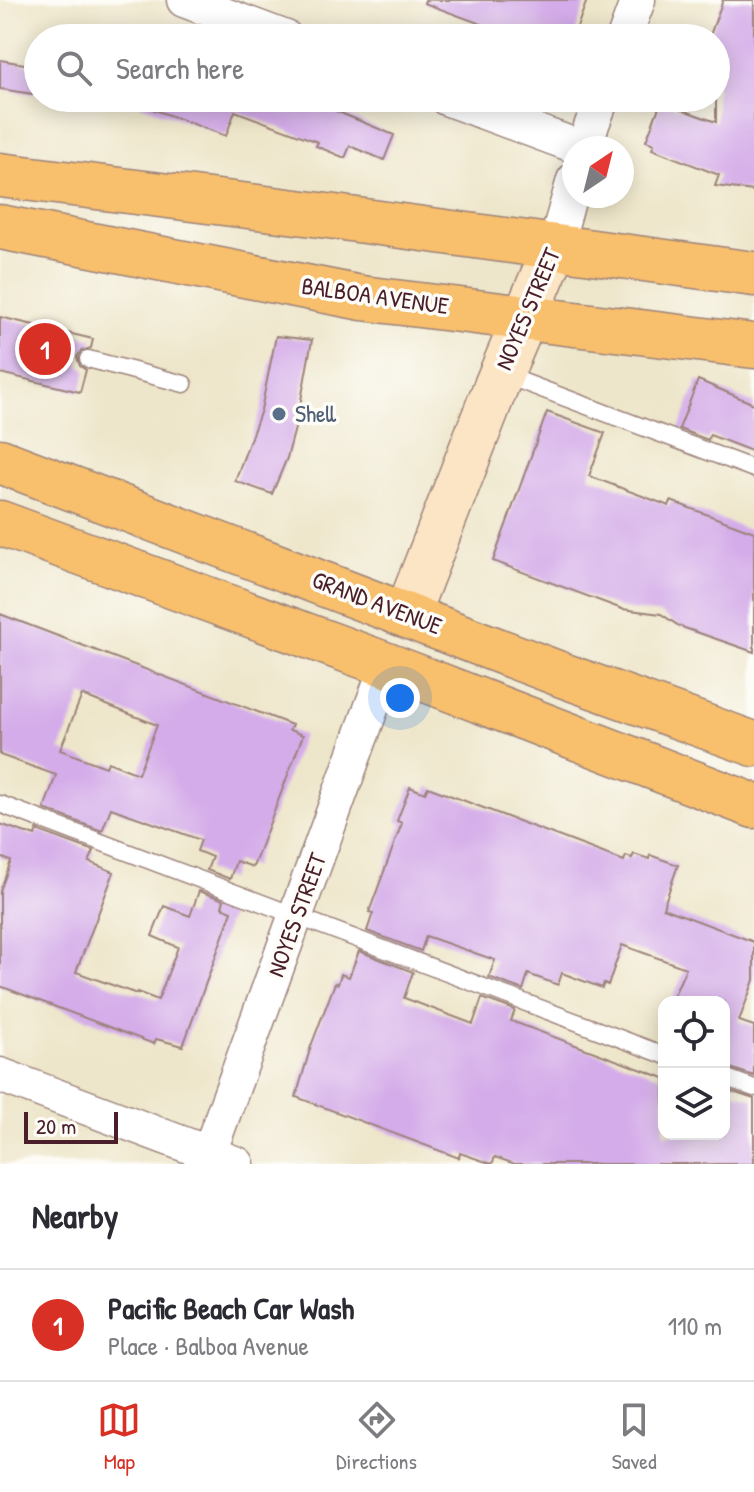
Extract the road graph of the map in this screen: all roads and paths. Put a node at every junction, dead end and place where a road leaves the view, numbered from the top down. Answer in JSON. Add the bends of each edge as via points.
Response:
{"nodes":[{"id":1,"x":184,"y":0,"type":"edge"},
{"id":2,"x":638,"y":0,"type":"edge"},
{"id":3,"x":248,"y":24,"type":"edge"},
{"id":4,"x":629,"y":24,"type":"edge"},
{"id":5,"x":484,"y":112,"type":"edge"},
{"id":6,"x":596,"y":112,"type":"edge"},
{"id":7,"x":587,"y":136,"type":"edge"},
{"id":8,"x":562,"y":141,"type":"edge"},
{"id":9,"x":10,"y":181,"type":"edge"},
{"id":10,"x":566,"y":208,"type":"edge"},
{"id":11,"x":0,"y":227,"type":"edge"},
{"id":12,"x":555,"y":247,"type":"junction"},
{"id":13,"x":754,"y":274,"type":"edge"},
{"id":14,"x":525,"y":316,"type":"junction"},
{"id":15,"x":754,"y":346,"type":"edge"},
{"id":16,"x":88,"y":359,"type":"dead end"},
{"id":17,"x":501,"y":374,"type":"junction"},
{"id":18,"x":184,"y":384,"type":"dead end"},
{"id":19,"x":0,"y":461,"type":"edge"},
{"id":20,"x":754,"y":469,"type":"edge"},
{"id":21,"x":0,"y":523,"type":"edge"},
{"id":22,"x":226,"y":607,"type":"junction"},
{"id":23,"x":407,"y":614,"type":"junction"},
{"id":24,"x":387,"y":665,"type":"junction"},
{"id":25,"x":565,"y":676,"type":"junction"},
{"id":26,"x":754,"y":744,"type":"edge"},
{"id":27,"x":0,"y":804,"type":"edge"},
{"id":28,"x":754,"y":806,"type":"edge"},
{"id":29,"x":296,"y":917,"type":"junction"},
{"id":30,"x":658,"y":1053,"type":"edge"},
{"id":31,"x":0,"y":1075,"type":"edge"},
{"id":32,"x":730,"y":1079,"type":"edge"},
{"id":33,"x":754,"y":1088,"type":"edge"},
{"id":34,"x":217,"y":1161,"type":"edge"}],
"edges":[{"from":1,"to":3,"type":"street"},
{"from":2,"to":4,"type":"street"},
{"from":5,"to":8,"type":"street"},
{"from":6,"to":7,"type":"street"},
{"from":9,"to":12,"type":"main road"},
{"from":10,"to":12,"type":"street","name":"NOYES STREET"},
{"from":11,"to":14,"type":"main road","name":"BALBOA AVENUE","via":[[362,298]]},
{"from":12,"to":13,"type":"main road"},
{"from":12,"to":14,"type":"street","name":"NOYES STREET"},
{"from":14,"to":15,"type":"main road","name":"BALBOA AVENUE"},
{"from":14,"to":17,"type":"street","name":"NOYES STREET"},
{"from":16,"to":18,"type":"lane"},
{"from":17,"to":20,"type":"lane"},
{"from":17,"to":23,"type":"street","name":"NOYES STREET"},
{"from":19,"to":23,"type":"main road","name":"GRAND AVENUE"},
{"from":21,"to":22,"type":"main road"},
{"from":22,"to":23,"type":"main road","via":[[256,602],[348,629],[384,630]]},
{"from":22,"to":24,"type":"main road"},
{"from":23,"to":25,"type":"main road","name":"GRAND AVENUE"},
{"from":24,"to":25,"type":"main road","via":[[411,654],[483,668],[540,687]]},
{"from":24,"to":28,"type":"main road"},
{"from":24,"to":29,"type":"street","name":"NOYES STREET"},
{"from":25,"to":26,"type":"main road","name":"GRAND AVENUE"},
{"from":27,"to":29,"type":"lane"},
{"from":29,"to":30,"type":"lane"},
{"from":29,"to":34,"type":"street","name":"NOYES STREET"},
{"from":31,"to":34,"type":"street"},
{"from":32,"to":33,"type":"lane"}]}
